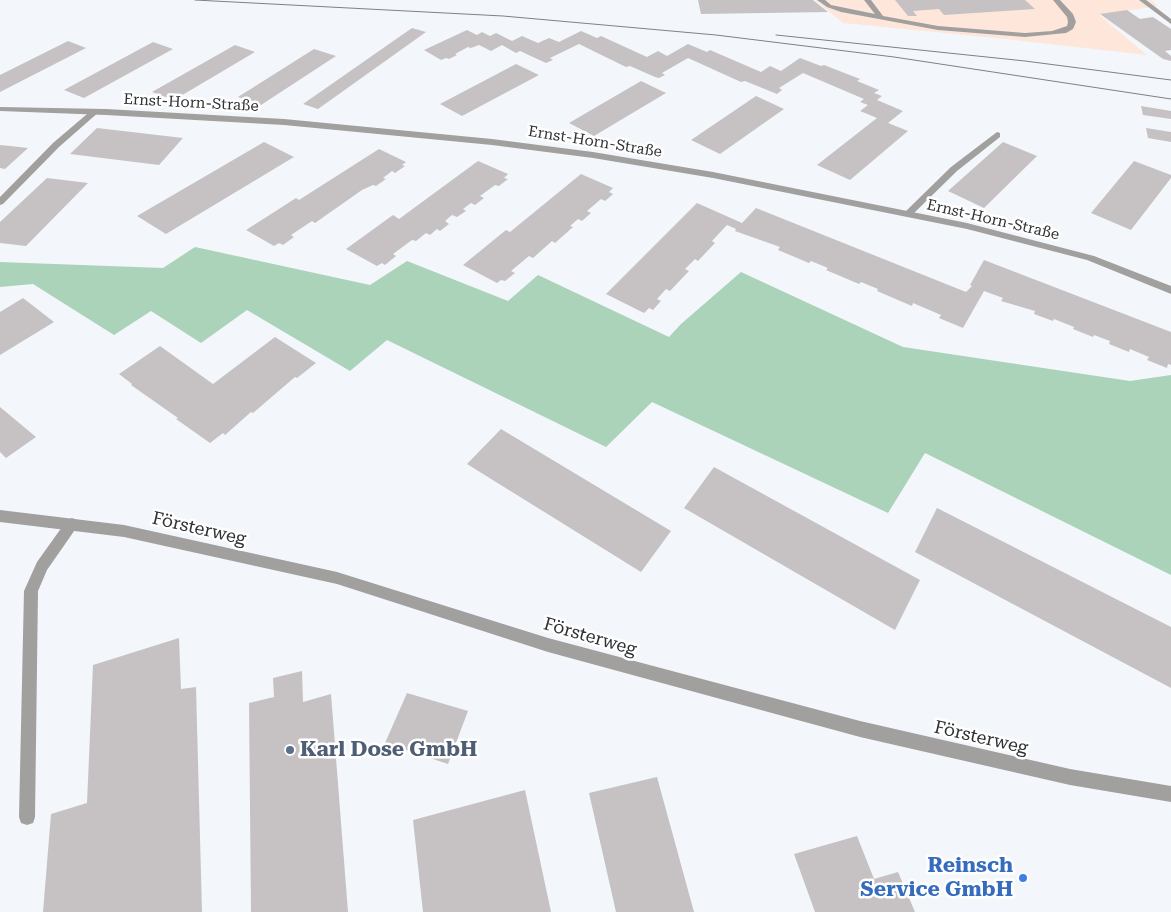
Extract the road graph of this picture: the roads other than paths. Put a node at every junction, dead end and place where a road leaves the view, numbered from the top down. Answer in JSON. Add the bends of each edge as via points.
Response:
{"nodes":[{"id":1,"x":820,"y":0,"type":"edge"},
{"id":2,"x":868,"y":0,"type":"edge"},
{"id":3,"x":1056,"y":0,"type":"edge"},
{"id":4,"x":1142,"y":0,"type":"edge"},
{"id":5,"x":881,"y":18,"type":"junction"},
{"id":6,"x":1171,"y":22,"type":"edge"},
{"id":7,"x":0,"y":109,"type":"edge"},
{"id":8,"x":96,"y":111,"type":"junction"},
{"id":9,"x":997,"y":136,"type":"dead end"},
{"id":10,"x":0,"y":202,"type":"edge"},
{"id":11,"x":908,"y":214,"type":"junction"},
{"id":12,"x":1171,"y":290,"type":"edge"},
{"id":13,"x":0,"y":516,"type":"edge"},
{"id":14,"x":72,"y":524,"type":"junction"},
{"id":15,"x":1171,"y":794,"type":"edge"},
{"id":16,"x":27,"y":817,"type":"dead end"}],
"edges":[{"from":1,"to":5,"type":"street","via":[[844,10]]},
{"from":2,"to":5,"type":"street"},
{"from":3,"to":5,"type":"street","via":[[1072,22],[1070,27],[1052,34],[1006,35]]},
{"from":4,"to":6,"type":"street"},
{"from":7,"to":8,"type":"street","name":"Ernst-Horn-Straße"},
{"from":8,"to":10,"type":"street"},
{"from":8,"to":11,"type":"street","name":"Ernst-Horn-Straße","via":[[326,125],[528,146],[713,175]]},
{"from":9,"to":11,"type":"street","via":[[954,169]]},
{"from":11,"to":12,"type":"street","name":"Ernst-Horn-Straße","via":[[1059,249]]},
{"from":13,"to":14,"type":"street","name":"Försterweg"},
{"from":14,"to":15,"type":"street","name":"Försterweg","via":[[124,531],[337,578],[548,645],[860,729],[1070,777]]},
{"from":14,"to":16,"type":"street","via":[[42,566],[31,591]]}]}
